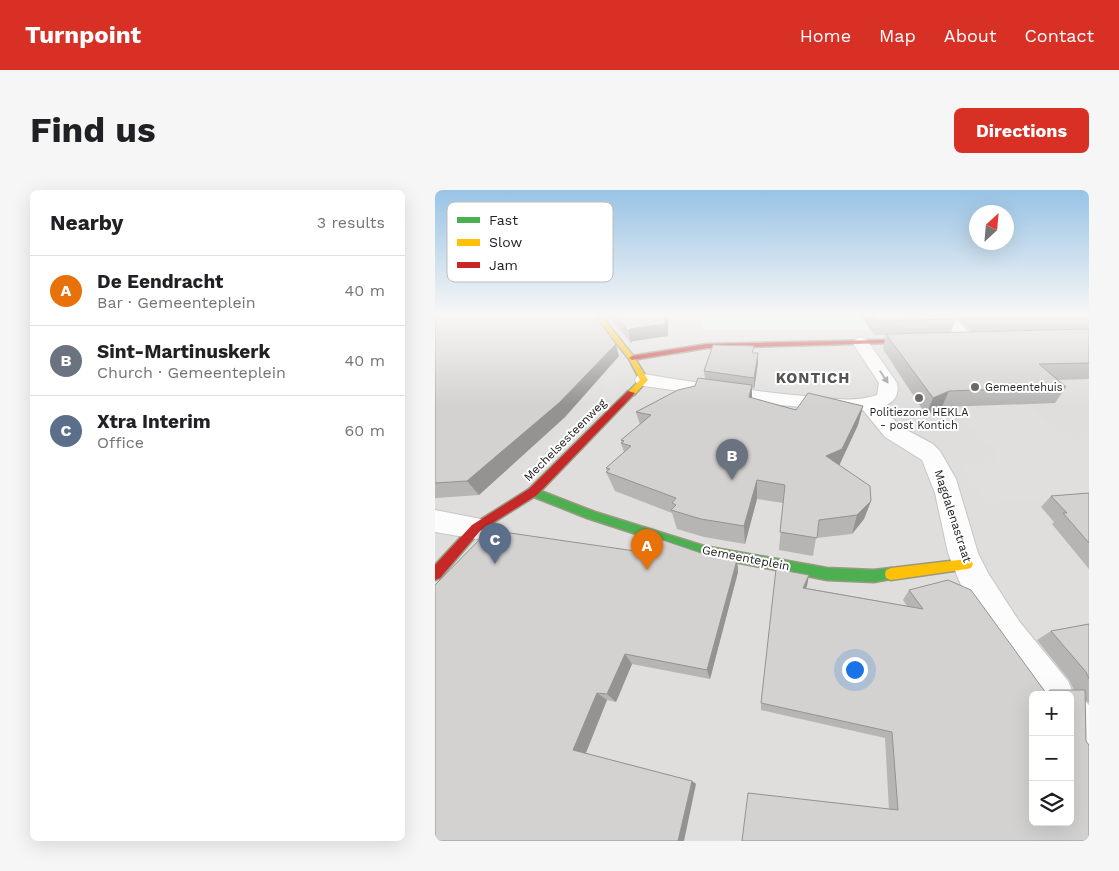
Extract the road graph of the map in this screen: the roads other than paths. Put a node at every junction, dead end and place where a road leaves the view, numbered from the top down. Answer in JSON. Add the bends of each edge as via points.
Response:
{"nodes":[{"id":1,"x":621,"y":344,"type":"edge"},
{"id":2,"x":769,"y":344,"type":"edge"},
{"id":3,"x":861,"y":344,"type":"edge"},
{"id":4,"x":632,"y":358,"type":"junction"},
{"id":5,"x":644,"y":380,"type":"junction"},
{"id":6,"x":869,"y":404,"type":"junction"},
{"id":7,"x":533,"y":492,"type":"junction"},
{"id":8,"x":435,"y":522,"type":"edge"},
{"id":9,"x":476,"y":528,"type":"junction"},
{"id":10,"x":967,"y":564,"type":"junction"},
{"id":11,"x":435,"y":574,"type":"edge"},
{"id":12,"x":1051,"y":691,"type":"edge"},
{"id":13,"x":1074,"y":718,"type":"edge"},
{"id":14,"x":1089,"y":736,"type":"edge"}],
"edges":[{"from":1,"to":4,"type":"street"},
{"from":2,"to":4,"type":"street","via":[[707,346]]},
{"from":3,"to":6,"type":"street","one_way":true,"via":[[888,383],[889,390],[885,399]]},
{"from":4,"to":5,"type":"street"},
{"from":5,"to":6,"type":"street","via":[[730,394]]},
{"from":5,"to":7,"type":"street","name":"Mechelsesteenweg"},
{"from":6,"to":10,"type":"street","name":"Magdalenastraat","via":[[895,434],[932,456],[941,474]]},
{"from":7,"to":9,"type":"street","name":"Mechelsesteenweg"},
{"from":7,"to":10,"type":"street","name":"Gemeenteplein","via":[[591,515],[704,551],[827,574],[874,576]]},
{"from":8,"to":9,"type":"street"},
{"from":9,"to":11,"type":"street","name":"Mechelsesteenweg"},
{"from":10,"to":12,"type":"street","name":"Magdalenastraat","via":[[1015,648]]},
{"from":13,"to":14,"type":"street","name":"Magdalenastraat"}]}
